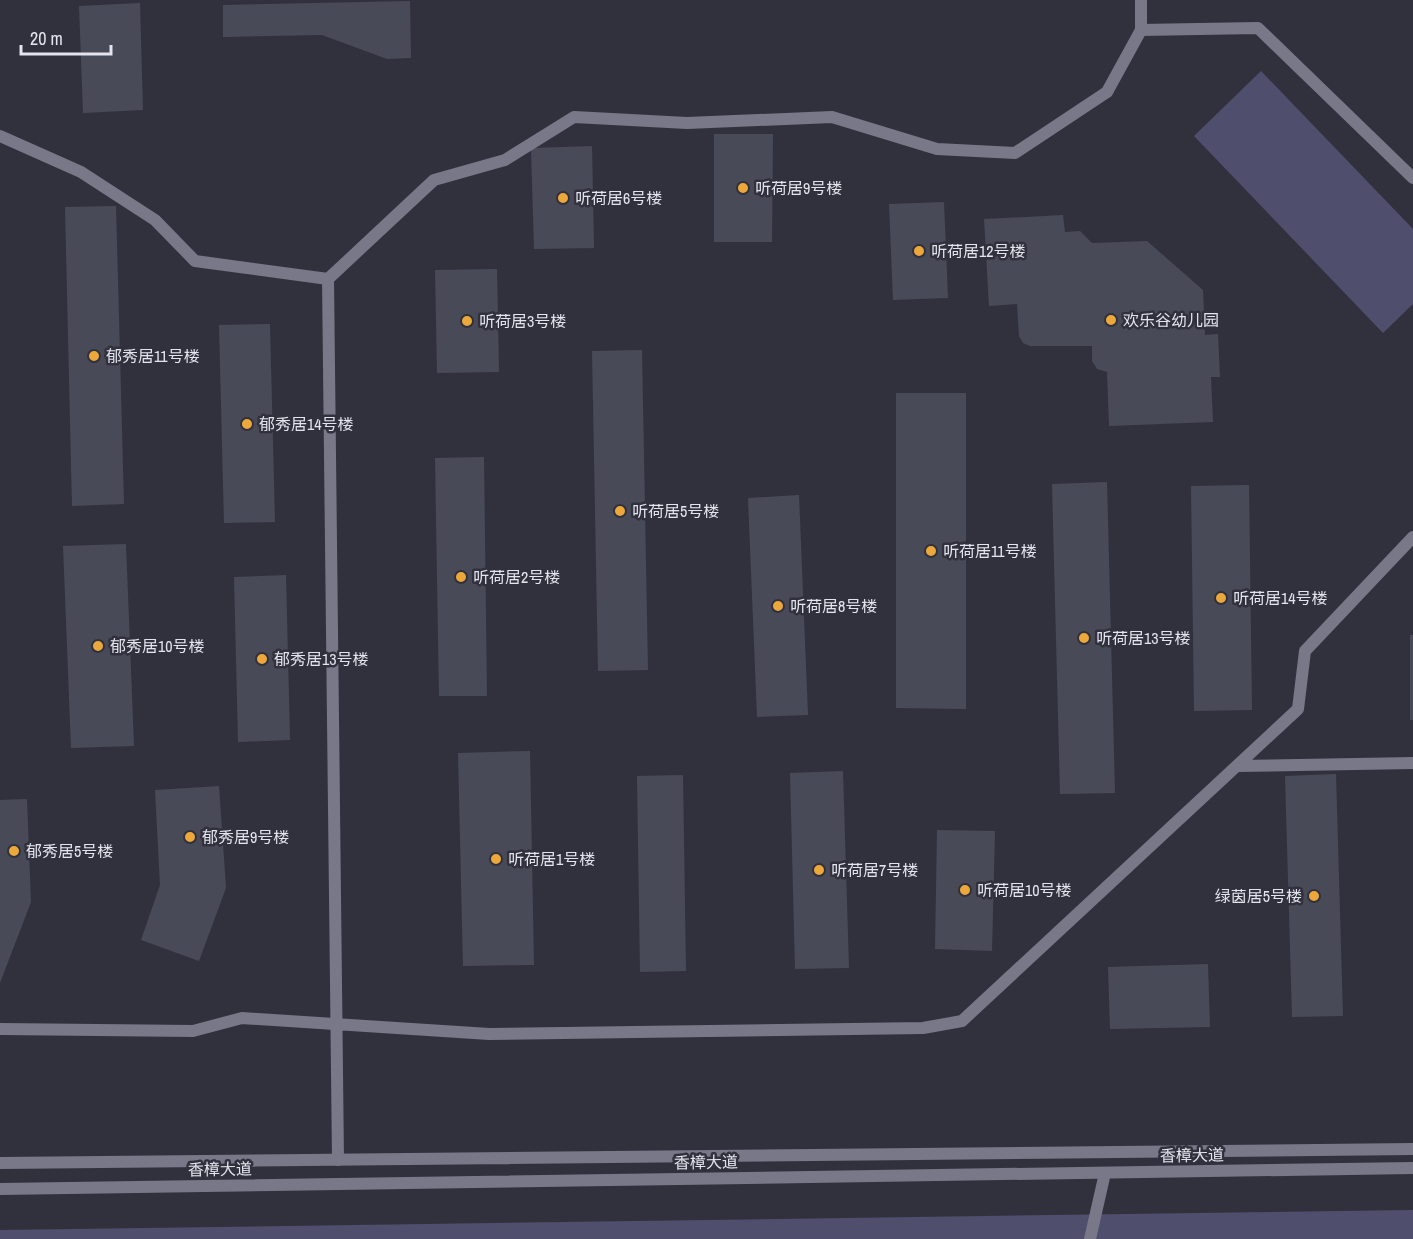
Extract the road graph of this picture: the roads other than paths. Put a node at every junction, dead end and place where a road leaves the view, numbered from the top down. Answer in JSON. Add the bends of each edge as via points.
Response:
{"nodes":[{"id":1,"x":1141,"y":0,"type":"edge"},
{"id":2,"x":1141,"y":30,"type":"junction"},
{"id":3,"x":0,"y":136,"type":"edge"},
{"id":4,"x":1413,"y":178,"type":"edge"},
{"id":5,"x":328,"y":279,"type":"junction"},
{"id":6,"x":1413,"y":537,"type":"edge"},
{"id":7,"x":1413,"y":763,"type":"edge"},
{"id":8,"x":1237,"y":766,"type":"junction"},
{"id":9,"x":336,"y":1024,"type":"junction"},
{"id":10,"x":0,"y":1029,"type":"edge"},
{"id":11,"x":1413,"y":1149,"type":"edge"},
{"id":12,"x":338,"y":1160,"type":"junction"},
{"id":13,"x":0,"y":1163,"type":"edge"},
{"id":14,"x":1413,"y":1168,"type":"edge"},
{"id":15,"x":1105,"y":1173,"type":"junction"},
{"id":16,"x":0,"y":1189,"type":"edge"},
{"id":17,"x":1090,"y":1239,"type":"edge"}],
"edges":[{"from":1,"to":2,"type":"street"},
{"from":2,"to":4,"type":"street","via":[[1258,28]]},
{"from":2,"to":5,"type":"street","via":[[1107,92],[1015,153],[937,149],[832,117],[687,123],[574,117],[505,160],[434,180]]},
{"from":3,"to":5,"type":"street","via":[[81,172],[155,220],[195,261]]},
{"from":5,"to":9,"type":"street"},
{"from":6,"to":8,"type":"street","via":[[1305,651],[1298,709]]},
{"from":7,"to":8,"type":"street"},
{"from":8,"to":9,"type":"street","via":[[962,1022],[923,1028],[489,1034]]},
{"from":9,"to":10,"type":"street","via":[[242,1018],[192,1031]]},
{"from":9,"to":12,"type":"street"},
{"from":11,"to":12,"type":"street","name":"香樟大道"},
{"from":12,"to":13,"type":"street","name":"香樟大道"},
{"from":14,"to":15,"type":"street","name":"香樟大道"},
{"from":15,"to":16,"type":"street","name":"香樟大道"},
{"from":15,"to":17,"type":"street"}]}
